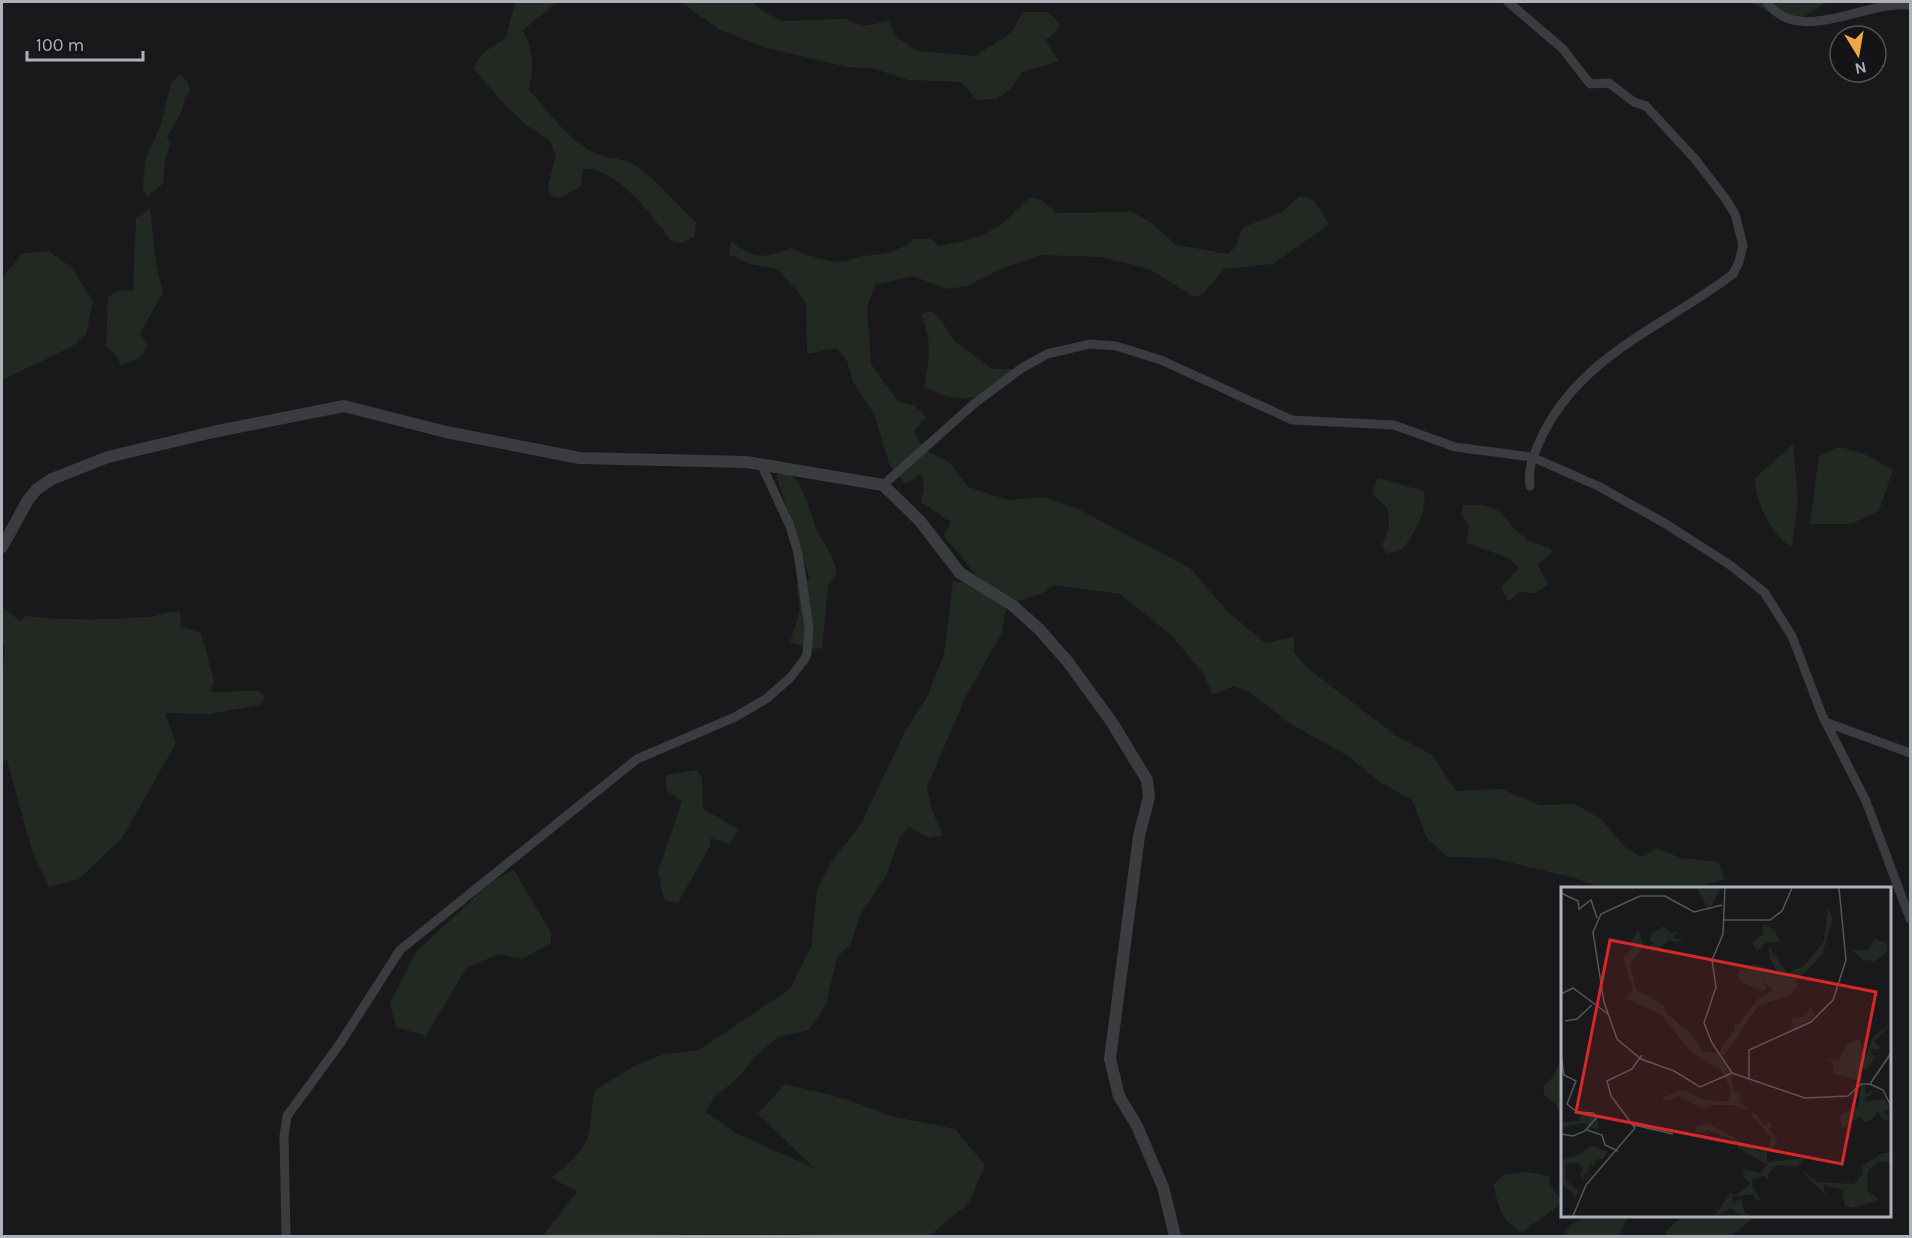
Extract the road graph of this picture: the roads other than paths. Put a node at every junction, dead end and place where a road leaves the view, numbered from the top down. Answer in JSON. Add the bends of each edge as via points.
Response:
{"nodes":[{"id":1,"x":1508,"y":2,"type":"edge"},
{"id":2,"x":1767,"y":2,"type":"edge"},
{"id":3,"x":1911,"y":6,"type":"edge"},
{"id":4,"x":1532,"y":457,"type":"junction"},
{"id":5,"x":761,"y":464,"type":"junction"},
{"id":6,"x":884,"y":485,"type":"junction"},
{"id":7,"x":1530,"y":486,"type":"dead end"},
{"id":8,"x":2,"y":547,"type":"edge"},
{"id":9,"x":1825,"y":722,"type":"junction"},
{"id":10,"x":1911,"y":753,"type":"edge"},
{"id":11,"x":1911,"y":919,"type":"edge"},
{"id":12,"x":285,"y":1236,"type":"edge"},
{"id":13,"x":1175,"y":1236,"type":"edge"}],
"edges":[{"from":1,"to":4,"type":"street","via":[[1563,49],[1590,84],[1609,83],[1646,106],[1725,198],[1741,228],[1743,245],[1733,274],[1582,377],[1548,425]]},
{"from":2,"to":3,"type":"street","via":[[1775,12],[1797,21],[1866,6]]},
{"from":4,"to":6,"type":"street","via":[[1455,447],[1394,425],[1292,420],[1161,360],[1116,346],[1090,344],[1047,354],[1022,368],[975,403]]},
{"from":4,"to":7,"type":"street"},
{"from":4,"to":9,"type":"street","via":[[1598,486],[1666,524],[1751,580],[1764,592],[1792,636]]},
{"from":5,"to":6,"type":"street"},
{"from":5,"to":8,"type":"street","via":[[579,458],[446,432],[344,406],[108,457],[52,478],[28,500]]},
{"from":5,"to":12,"type":"street","via":[[798,553],[809,627],[804,660],[766,699],[735,717],[637,759],[400,950],[339,1046],[287,1116]]},
{"from":6,"to":13,"type":"street","via":[[920,521],[960,573],[1012,605],[1039,629],[1111,721],[1147,780],[1149,797],[1139,836],[1110,1059],[1119,1096],[1137,1126],[1163,1187]]},
{"from":9,"to":10,"type":"street"},
{"from":9,"to":11,"type":"street","via":[[1866,801]]}]}
